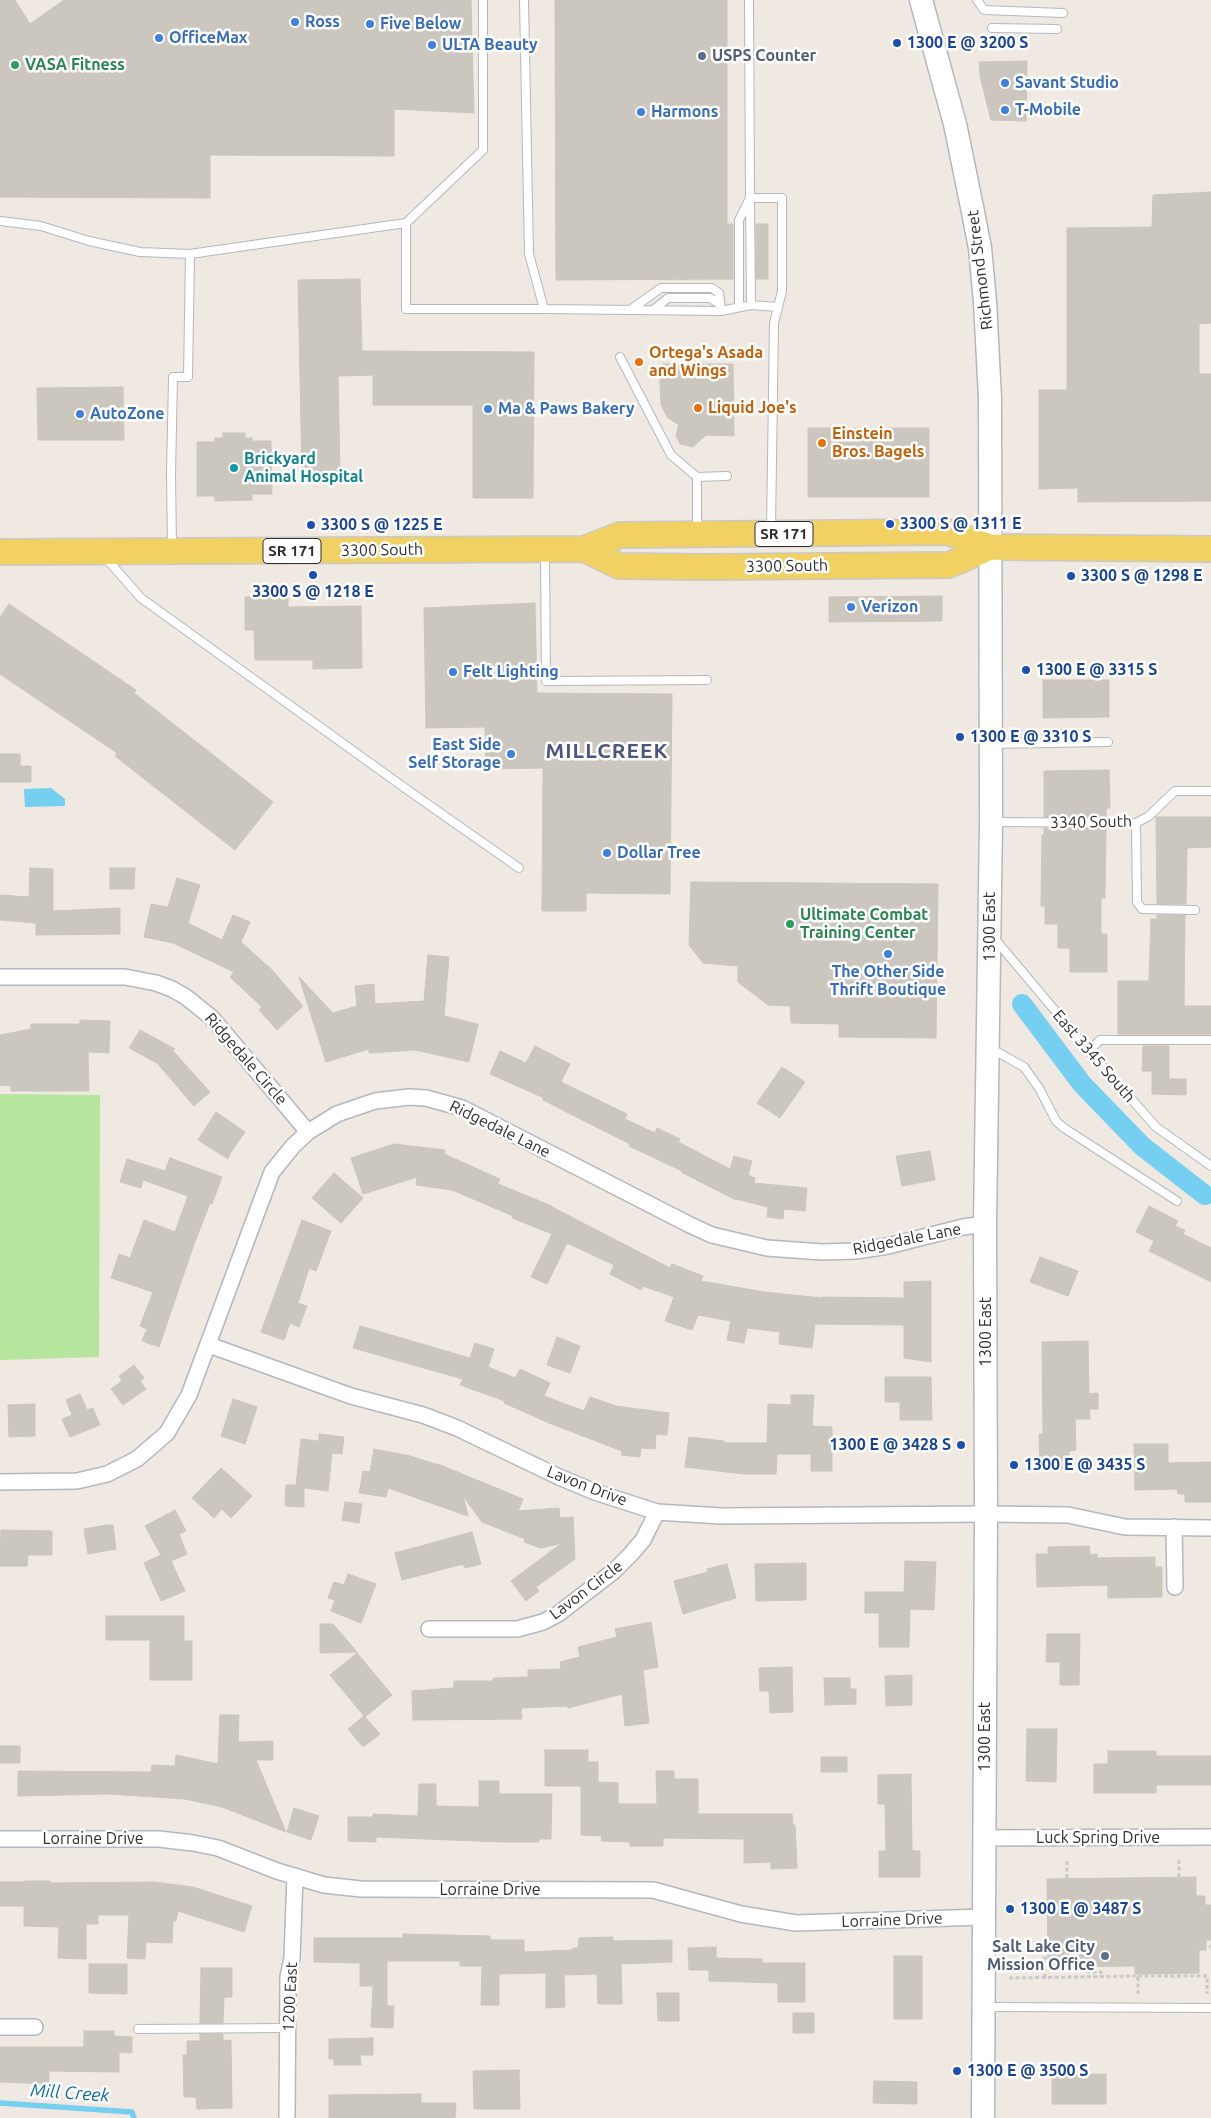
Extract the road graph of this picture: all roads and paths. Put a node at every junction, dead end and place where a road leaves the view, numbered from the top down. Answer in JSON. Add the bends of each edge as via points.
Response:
{"nodes":[{"id":1,"x":483,"y":0,"type":"edge"},
{"id":2,"x":524,"y":0,"type":"edge"},
{"id":3,"x":749,"y":0,"type":"edge"},
{"id":4,"x":921,"y":0,"type":"edge"},
{"id":5,"x":977,"y":0,"type":"edge"},
{"id":6,"x":1063,"y":13,"type":"dead end"},
{"id":7,"x":992,"y":28,"type":"dead end"},
{"id":8,"x":1057,"y":29,"type":"dead end"},
{"id":9,"x":750,"y":198,"type":"junction"},
{"id":10,"x":0,"y":221,"type":"edge"},
{"id":11,"x":406,"y":223,"type":"junction"},
{"id":12,"x":190,"y":254,"type":"junction"},
{"id":13,"x":752,"y":305,"type":"junction"},
{"id":14,"x":778,"y":307,"type":"junction"},
{"id":15,"x":720,"y":308,"type":"junction"},
{"id":16,"x":739,"y":308,"type":"junction"},
{"id":17,"x":544,"y":309,"type":"junction"},
{"id":18,"x":630,"y":310,"type":"junction"},
{"id":19,"x":653,"y":310,"type":"junction"},
{"id":20,"x":620,"y":357,"type":"dead end"},
{"id":21,"x":697,"y":476,"type":"junction"},
{"id":22,"x":727,"y":476,"type":"dead end"},
{"id":23,"x":697,"y":534,"type":"junction"},
{"id":24,"x":771,"y":534,"type":"junction"},
{"id":25,"x":990,"y":547,"type":"junction"},
{"id":26,"x":545,"y":549,"type":"junction"},
{"id":27,"x":584,"y":549,"type":"junction"},
{"id":28,"x":1211,"y":549,"type":"edge"},
{"id":29,"x":100,"y":551,"type":"junction"},
{"id":30,"x":0,"y":552,"type":"edge"},
{"id":31,"x":172,"y":552,"type":"junction"},
{"id":32,"x":706,"y":680,"type":"dead end"},
{"id":33,"x":1108,"y":742,"type":"dead end"},
{"id":34,"x":990,"y":744,"type":"junction"},
{"id":35,"x":1211,"y":791,"type":"edge"},
{"id":36,"x":991,"y":822,"type":"junction"},
{"id":37,"x":1136,"y":823,"type":"junction"},
{"id":38,"x":519,"y":868,"type":"dead end"},
{"id":39,"x":1195,"y":910,"type":"dead end"},
{"id":40,"x":990,"y":932,"type":"junction"},
{"id":41,"x":0,"y":977,"type":"edge"},
{"id":42,"x":1211,"y":1040,"type":"edge"},
{"id":43,"x":989,"y":1047,"type":"junction"},
{"id":44,"x":1089,"y":1052,"type":"junction"},
{"id":45,"x":308,"y":1132,"type":"junction"},
{"id":46,"x":1211,"y":1166,"type":"edge"},
{"id":47,"x":1177,"y":1201,"type":"dead end"},
{"id":48,"x":986,"y":1224,"type":"junction"},
{"id":49,"x":208,"y":1345,"type":"junction"},
{"id":50,"x":0,"y":1482,"type":"edge"},
{"id":51,"x":657,"y":1512,"type":"junction"},
{"id":52,"x":986,"y":1514,"type":"junction"},
{"id":53,"x":1174,"y":1527,"type":"junction"},
{"id":54,"x":1211,"y":1528,"type":"edge"},
{"id":55,"x":1174,"y":1587,"type":"dead end"},
{"id":56,"x":429,"y":1629,"type":"dead end"},
{"id":57,"x":1211,"y":1837,"type":"edge"},
{"id":58,"x":985,"y":1838,"type":"junction"},
{"id":59,"x":0,"y":1839,"type":"edge"},
{"id":60,"x":1179,"y":1860,"type":"dead end"},
{"id":61,"x":1068,"y":1861,"type":"dead end"},
{"id":62,"x":295,"y":1876,"type":"junction"},
{"id":63,"x":1179,"y":1878,"type":"dead end"},
{"id":64,"x":1068,"y":1879,"type":"dead end"},
{"id":65,"x":984,"y":1918,"type":"junction"},
{"id":66,"x":1047,"y":1958,"type":"dead end"},
{"id":67,"x":1088,"y":1970,"type":"dead end"},
{"id":68,"x":1138,"y":1976,"type":"junction"},
{"id":69,"x":1209,"y":1976,"type":"edge"},
{"id":70,"x":1102,"y":1977,"type":"junction"},
{"id":71,"x":1009,"y":1978,"type":"dead end"},
{"id":72,"x":1045,"y":1978,"type":"junction"},
{"id":73,"x":1138,"y":1994,"type":"dead end"},
{"id":74,"x":1207,"y":1994,"type":"dead end"},
{"id":75,"x":984,"y":2008,"type":"junction"},
{"id":76,"x":1211,"y":2008,"type":"edge"},
{"id":77,"x":0,"y":2027,"type":"edge"},
{"id":78,"x":35,"y":2027,"type":"dead end"},
{"id":79,"x":288,"y":2028,"type":"junction"},
{"id":80,"x":138,"y":2029,"type":"dead end"},
{"id":81,"x":287,"y":2118,"type":"edge"},
{"id":82,"x":983,"y":2118,"type":"edge"}],
"edges":[{"from":1,"to":11,"type":"lane","via":[[483,150]]},
{"from":2,"to":17,"type":"lane","via":[[529,254]]},
{"from":3,"to":9,"type":"lane"},
{"from":4,"to":25,"type":"main road","name":"Richmond Street","via":[[955,124],[980,248],[989,360]]},
{"from":5,"to":6,"type":"lane","via":[[984,10]]},
{"from":7,"to":8,"type":"lane"},
{"from":9,"to":13,"type":"lane"},
{"from":9,"to":14,"type":"lane","via":[[782,198],[782,291]]},
{"from":9,"to":16,"type":"lane","via":[[739,220]]},
{"from":10,"to":12,"type":"lane","via":[[41,226],[140,252]]},
{"from":11,"to":12,"type":"lane"},
{"from":11,"to":17,"type":"lane","via":[[406,309]]},
{"from":12,"to":31,"type":"lane","via":[[188,376],[173,376]]},
{"from":13,"to":14,"type":"lane"},
{"from":13,"to":16,"type":"lane"},
{"from":14,"to":24,"type":"lane","via":[[774,323]]},
{"from":15,"to":16,"type":"lane"},
{"from":15,"to":18,"type":"lane","via":[[719,293],[712,288],[661,288]]},
{"from":15,"to":19,"type":"lane"},
{"from":15,"to":19,"type":"lane","via":[[710,298],[668,298]]},
{"from":17,"to":18,"type":"lane"},
{"from":18,"to":19,"type":"lane"},
{"from":20,"to":21,"type":"lane","via":[[671,455]]},
{"from":21,"to":22,"type":"lane"},
{"from":21,"to":23,"type":"lane"},
{"from":23,"to":24,"type":"main road","name":"3300 South","number":"SR 171"},
{"from":23,"to":27,"type":"main road","name":"3300 South","number":"SR 171","via":[[620,535]]},
{"from":24,"to":25,"type":"main road","name":"3300 South","number":"SR 171","via":[[947,532]]},
{"from":25,"to":27,"type":"main road","name":"3300 South","number":"SR 171","via":[[949,565],[708,567],[619,566]]},
{"from":25,"to":28,"type":"main road","name":"3300 South","number":"SR 171"},
{"from":25,"to":34,"type":"main road","name":"1300 East"},
{"from":26,"to":27,"type":"main road","name":"3300 South","number":"SR 171"},
{"from":26,"to":31,"type":"main road","name":"3300 South","number":"SR 171"},
{"from":26,"to":32,"type":"lane","via":[[546,681]]},
{"from":29,"to":30,"type":"main road","name":"3300 South","number":"SR 171"},
{"from":29,"to":31,"type":"main road","name":"3300 South","number":"SR 171"},
{"from":29,"to":38,"type":"lane","via":[[141,598]]},
{"from":33,"to":34,"type":"lane"},
{"from":34,"to":36,"type":"main road","name":"1300 East"},
{"from":35,"to":37,"type":"lane","name":"3340 South","via":[[1175,792],[1149,816]]},
{"from":36,"to":37,"type":"lane","name":"3340 South"},
{"from":36,"to":40,"type":"main road","name":"1300 East"},
{"from":37,"to":39,"type":"lane","via":[[1137,902],[1142,909]]},
{"from":40,"to":43,"type":"main road","name":"1300 East"},
{"from":40,"to":44,"type":"lane","name":"East 3345 South"},
{"from":41,"to":45,"type":"street","name":"Ridgedale Circle","via":[[125,977],[172,989],[212,1018]]},
{"from":42,"to":44,"type":"lane","via":[[1100,1040]]},
{"from":43,"to":47,"type":"lane","via":[[1024,1067],[1056,1121],[1064,1128]]},
{"from":43,"to":48,"type":"main road","name":"1300 East"},
{"from":44,"to":46,"type":"lane","name":"East 3345 South","via":[[1156,1127]]},
{"from":45,"to":48,"type":"street","name":"Ridgedale Lane","via":[[337,1114],[374,1101],[409,1097],[445,1102],[712,1235],[767,1248],[822,1252],[856,1250]]},
{"from":45,"to":49,"type":"street","name":"Ridgedale Lane","via":[[272,1172]]},
{"from":48,"to":52,"type":"main road","name":"1300 East"},
{"from":49,"to":50,"type":"street","name":"Ridgedale Lane","via":[[179,1416],[167,1433],[137,1459],[107,1474],[77,1481]]},
{"from":49,"to":51,"type":"street","name":"Lavon Drive","via":[[352,1396],[423,1415],[594,1492]]},
{"from":51,"to":52,"type":"street","name":"Lavon Drive","via":[[721,1516]]},
{"from":51,"to":56,"type":"street","name":"Lavon Circle","via":[[643,1540],[630,1556],[558,1614],[543,1622],[517,1629]]},
{"from":52,"to":53,"type":"street","name":"Lavon Drive","via":[[1068,1515],[1114,1526]]},
{"from":52,"to":58,"type":"main road","name":"1300 East"},
{"from":53,"to":54,"type":"street","name":"Lavon Drive"},
{"from":53,"to":55,"type":"street"},
{"from":57,"to":58,"type":"street","name":"Luck Spring Drive"},
{"from":58,"to":65,"type":"main road","name":"1300 East"},
{"from":59,"to":62,"type":"street","name":"Lorraine Drive","via":[[159,1839],[193,1843],[218,1848]]},
{"from":60,"to":63,"type":"path"},
{"from":61,"to":64,"type":"path"},
{"from":62,"to":65,"type":"street","name":"Lorraine Drive","via":[[324,1885],[360,1889],[653,1890],[741,1914],[796,1923]]},
{"from":62,"to":79,"type":"street","name":"1200 East"},
{"from":65,"to":75,"type":"main road","name":"1300 East"},
{"from":66,"to":72,"type":"path","via":[[1044,1958]]},
{"from":67,"to":70,"type":"path","via":[[1101,1972]]},
{"from":68,"to":69,"type":"path"},
{"from":68,"to":70,"type":"path"},
{"from":68,"to":73,"type":"path"},
{"from":69,"to":74,"type":"path"},
{"from":70,"to":72,"type":"path"},
{"from":71,"to":72,"type":"path"},
{"from":75,"to":76,"type":"lane"},
{"from":75,"to":82,"type":"main road","name":"1300 East"},
{"from":77,"to":78,"type":"street"},
{"from":79,"to":80,"type":"lane"},
{"from":79,"to":81,"type":"street","name":"1200 East"}]}
